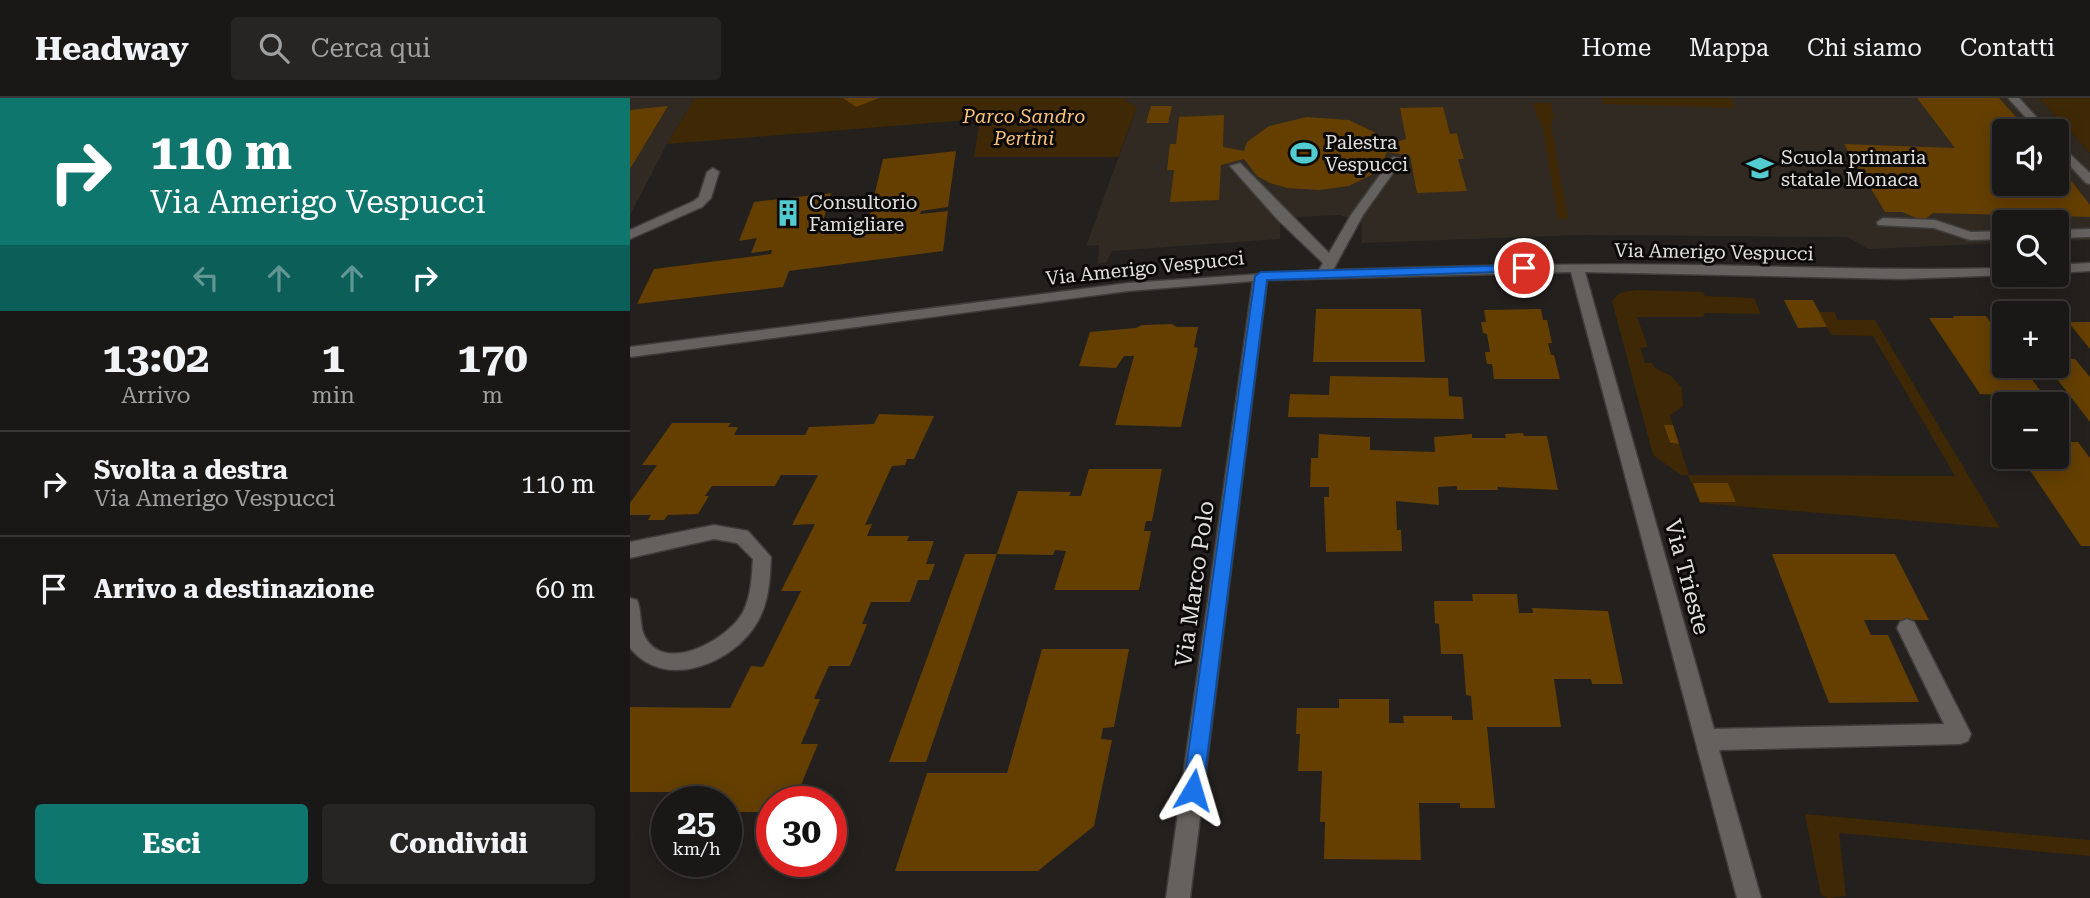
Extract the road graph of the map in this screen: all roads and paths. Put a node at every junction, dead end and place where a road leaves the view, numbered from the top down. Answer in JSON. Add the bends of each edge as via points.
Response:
{"nodes":[{"id":1,"x":2013,"y":98,"type":"edge"},
{"id":2,"x":2033,"y":119,"type":"edge"},
{"id":3,"x":2069,"y":158,"type":"edge"},
{"id":4,"x":1398,"y":159,"type":"dead end"},
{"id":5,"x":1236,"y":166,"type":"dead end"},
{"id":6,"x":713,"y":172,"type":"dead end"},
{"id":7,"x":2090,"y":180,"type":"edge"},
{"id":8,"x":1883,"y":222,"type":"dead end"},
{"id":9,"x":2090,"y":233,"type":"edge"},
{"id":10,"x":2069,"y":234,"type":"edge"},
{"id":11,"x":630,"y":235,"type":"edge"},
{"id":12,"x":1992,"y":235,"type":"edge"},
{"id":13,"x":2087,"y":268,"type":"edge"},
{"id":14,"x":1327,"y":269,"type":"junction"},
{"id":15,"x":2069,"y":269,"type":"edge"},
{"id":16,"x":1577,"y":270,"type":"junction"},
{"id":17,"x":1992,"y":272,"type":"edge"},
{"id":18,"x":1261,"y":276,"type":"junction"},
{"id":19,"x":630,"y":352,"type":"edge"},
{"id":20,"x":630,"y":550,"type":"edge"},
{"id":21,"x":630,"y":606,"type":"edge"},
{"id":22,"x":1907,"y":628,"type":"dead end"},
{"id":23,"x":1706,"y":740,"type":"junction"},
{"id":24,"x":1178,"y":898,"type":"edge"},
{"id":25,"x":1749,"y":898,"type":"edge"}],
"edges":[{"from":1,"to":2,"type":"street"},
{"from":3,"to":7,"type":"street"},
{"from":4,"to":14,"type":"street","via":[[1357,215]]},
{"from":5,"to":14,"type":"street"},
{"from":6,"to":11,"type":"street","via":[[705,198],[698,204]]},
{"from":8,"to":12,"type":"street","via":[[1935,224],[1970,236]]},
{"from":9,"to":10,"type":"street"},
{"from":13,"to":15,"type":"street"},
{"from":14,"to":16,"type":"street","name":"Via Amerigo Vespucci"},
{"from":14,"to":18,"type":"street","name":"Via Amerigo Vespucci"},
{"from":16,"to":17,"type":"street","name":"Via Amerigo Vespucci"},
{"from":16,"to":23,"type":"street","name":"Via Trieste"},
{"from":18,"to":19,"type":"street","name":"Via Amerigo Vespucci","via":[[1128,287]]},
{"from":18,"to":24,"type":"street","name":"Via Marco Polo"},
{"from":20,"to":21,"type":"street","via":[[713,532],[742,536],[762,557],[761,588],[750,619],[722,647],[686,662],[657,661],[637,643]]},
{"from":22,"to":23,"type":"street","via":[[1960,734]]},
{"from":23,"to":25,"type":"street","name":"Via Trieste"}]}
